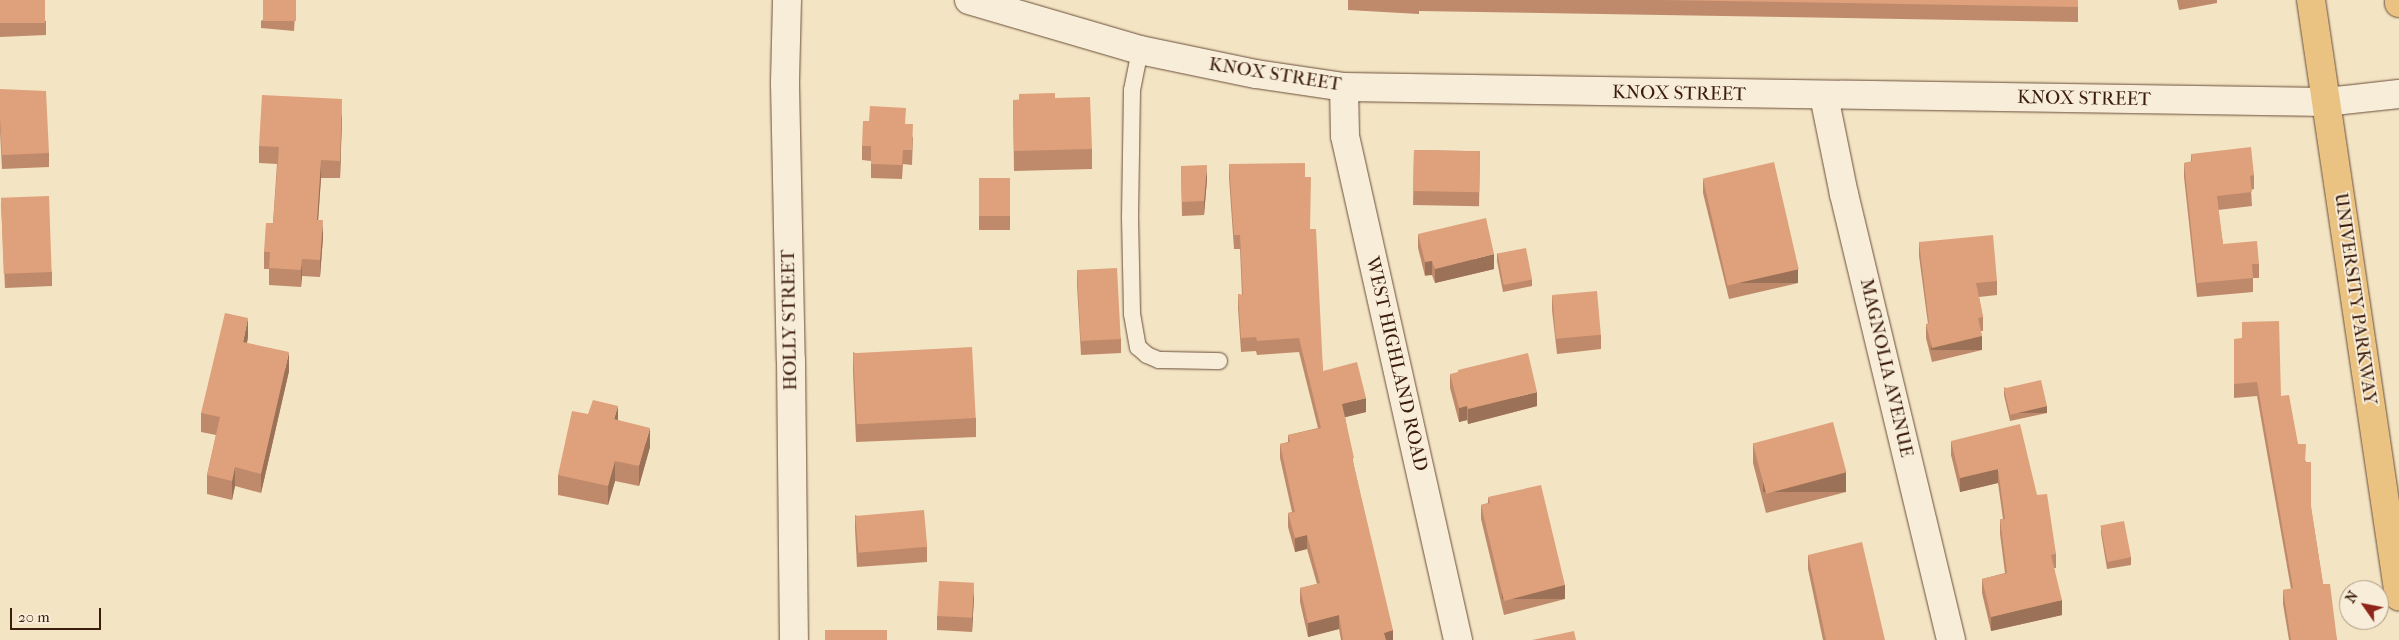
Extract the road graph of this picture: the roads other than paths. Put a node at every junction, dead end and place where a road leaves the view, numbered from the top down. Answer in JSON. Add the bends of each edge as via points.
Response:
{"nodes":[{"id":1,"x":787,"y":0,"type":"edge"},
{"id":2,"x":969,"y":0,"type":"edge"},
{"id":3,"x":2310,"y":0,"type":"edge"},
{"id":4,"x":1140,"y":50,"type":"junction"},
{"id":5,"x":1344,"y":87,"type":"junction"},
{"id":6,"x":2399,"y":94,"type":"edge"},
{"id":7,"x":1824,"y":96,"type":"junction"},
{"id":8,"x":2326,"y":102,"type":"junction"},
{"id":9,"x":1219,"y":361,"type":"dead end"},
{"id":10,"x":2399,"y":597,"type":"edge"},
{"id":11,"x":794,"y":640,"type":"edge"},
{"id":12,"x":1458,"y":640,"type":"edge"},
{"id":13,"x":1951,"y":640,"type":"edge"}],
"edges":[{"from":1,"to":11,"type":"street","name":"HOLLY STREET","via":[[785,84]]},
{"from":2,"to":4,"type":"street","name":"KNOX STREET"},
{"from":3,"to":8,"type":"highway","name":"UNIVERSITY PARKWAY"},
{"from":4,"to":5,"type":"street","name":"KNOX STREET","via":[[1256,74]]},
{"from":4,"to":9,"type":"lane","via":[[1132,90],[1130,217],[1132,314],[1138,347],[1160,360]]},
{"from":5,"to":7,"type":"street","name":"KNOX STREET"},
{"from":5,"to":12,"type":"street","name":"WEST HIGHLAND ROAD","via":[[1345,136]]},
{"from":6,"to":8,"type":"street","name":"KNOX STREET"},
{"from":7,"to":8,"type":"street","name":"KNOX STREET"},
{"from":7,"to":13,"type":"street","name":"MAGNOLIA AVENUE","via":[[1844,194]]},
{"from":8,"to":10,"type":"highway","name":"UNIVERSITY PARKWAY"}]}
